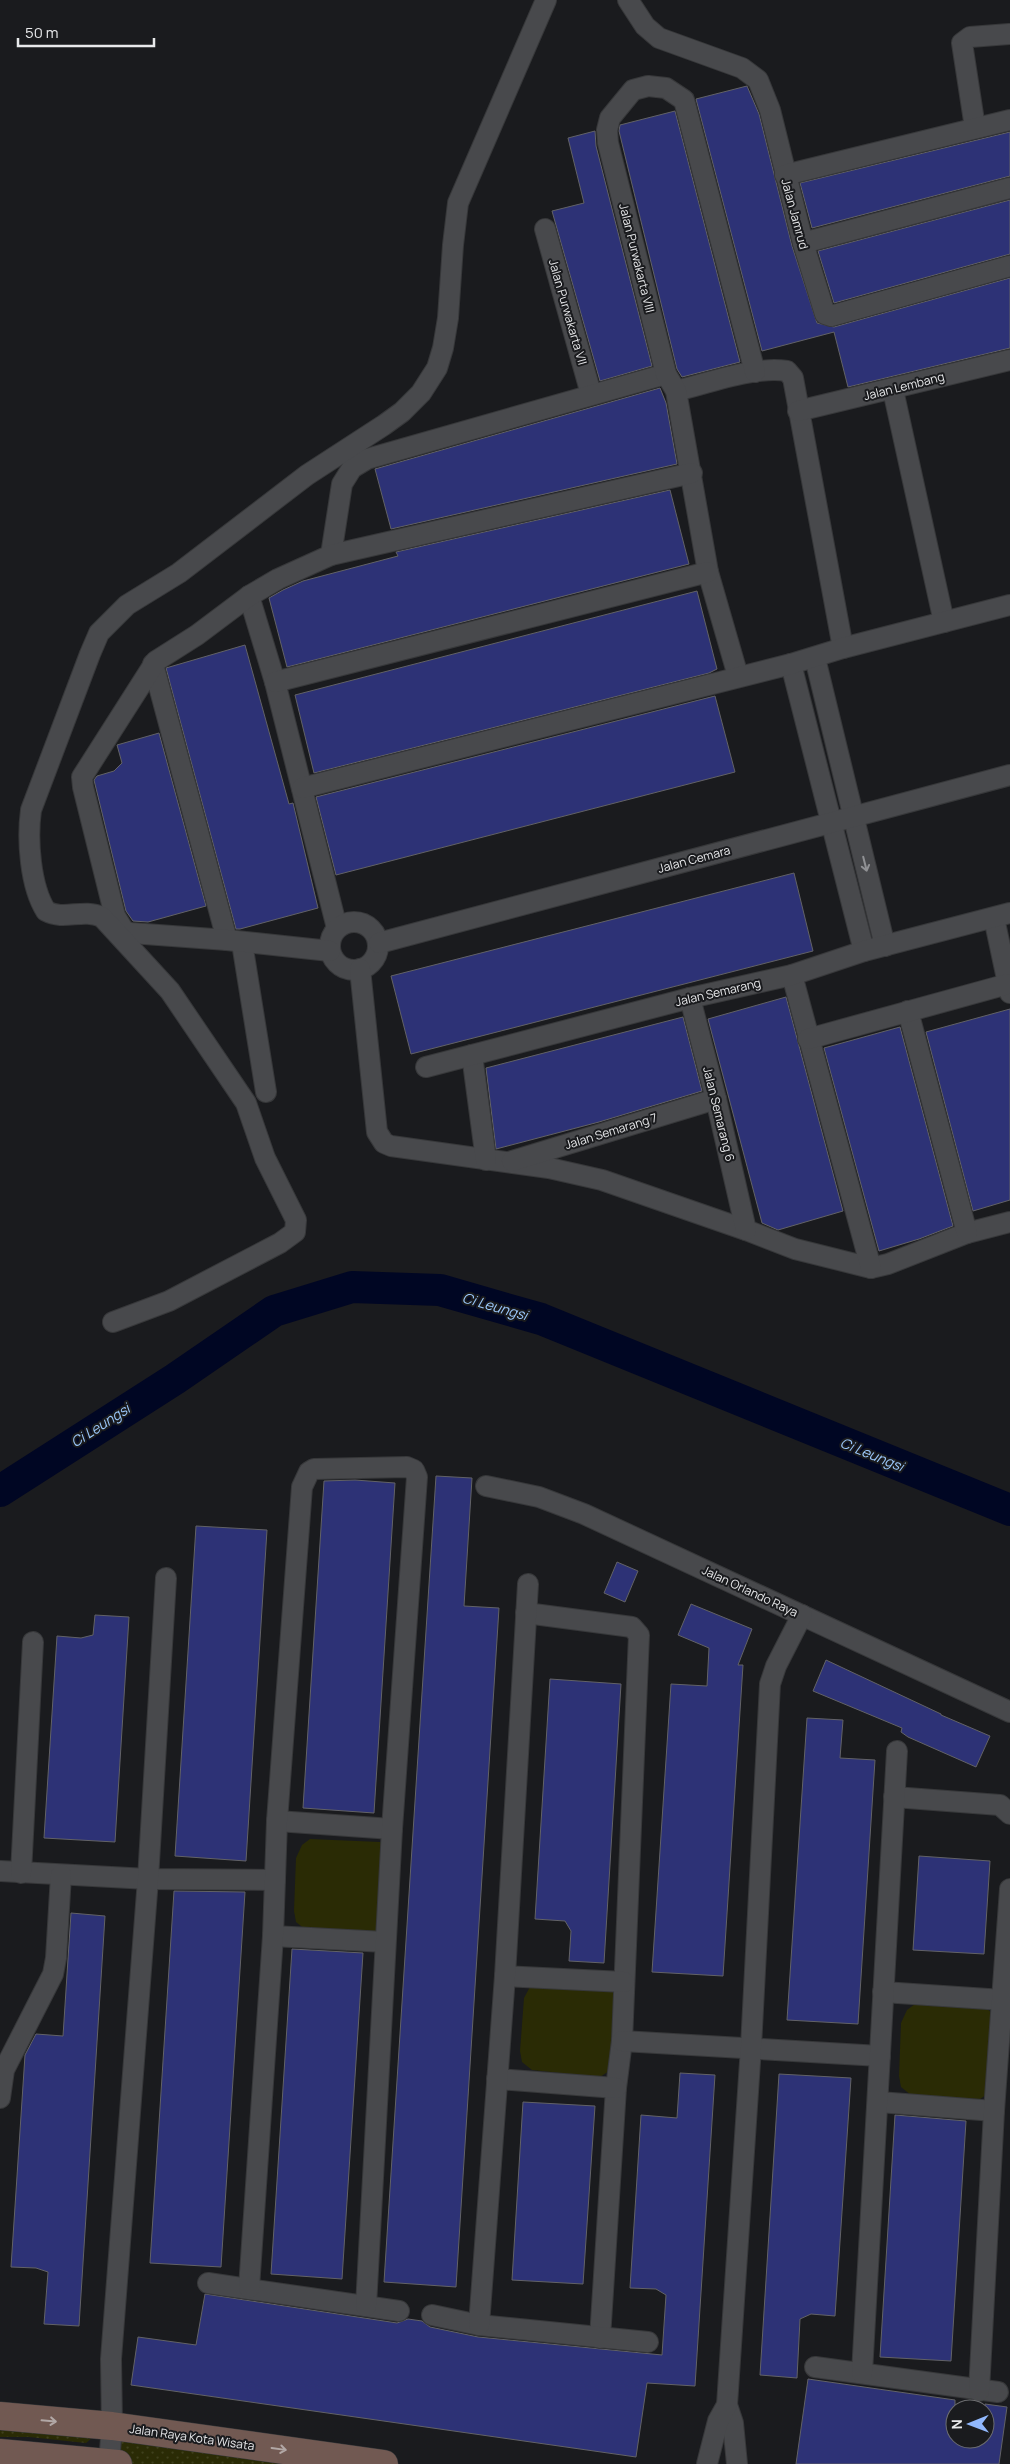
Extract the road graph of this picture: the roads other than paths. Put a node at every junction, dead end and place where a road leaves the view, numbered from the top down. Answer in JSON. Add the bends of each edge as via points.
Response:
{"nodes":[{"id":1,"x":546,"y":0,"type":"edge"},
{"id":2,"x":628,"y":0,"type":"edge"},
{"id":3,"x":1010,"y":35,"type":"edge"},
{"id":4,"x":974,"y":120,"type":"dead end"},
{"id":5,"x":1010,"y":120,"type":"edge"},
{"id":6,"x":785,"y":175,"type":"junction"},
{"id":7,"x":1010,"y":188,"type":"edge"},
{"id":8,"x":545,"y":229,"type":"dead end"},
{"id":9,"x":803,"y":243,"type":"junction"},
{"id":10,"x":1010,"y":266,"type":"edge"},
{"id":11,"x":1010,"y":360,"type":"edge"},
{"id":12,"x":755,"y":372,"type":"junction"},
{"id":13,"x":671,"y":382,"type":"junction"},
{"id":14,"x":893,"y":390,"type":"junction"},
{"id":15,"x":591,"y":394,"type":"junction"},
{"id":16,"x":798,"y":411,"type":"junction"},
{"id":17,"x":692,"y":473,"type":"junction"},
{"id":18,"x":331,"y":555,"type":"junction"},
{"id":19,"x":708,"y":572,"type":"junction"},
{"id":20,"x":249,"y":596,"type":"junction"},
{"id":21,"x":1010,"y":605,"type":"edge"},
{"id":22,"x":944,"y":622,"type":"junction"},
{"id":23,"x":843,"y":648,"type":"junction"},
{"id":24,"x":815,"y":658,"type":"junction"},
{"id":25,"x":153,"y":664,"type":"junction"},
{"id":26,"x":790,"y":664,"type":"junction"},
{"id":27,"x":738,"y":676,"type":"junction"},
{"id":28,"x":275,"y":682,"type":"junction"},
{"id":29,"x":1010,"y":775,"type":"edge"},
{"id":30,"x":302,"y":788,"type":"junction"},
{"id":31,"x":853,"y":817,"type":"junction"},
{"id":32,"x":831,"y":822,"type":"junction"},
{"id":33,"x":1002,"y":915,"type":"edge"},
{"id":34,"x":337,"y":928,"type":"junction"},
{"id":35,"x":235,"y":942,"type":"junction"},
{"id":36,"x":379,"y":943,"type":"junction"},
{"id":37,"x":885,"y":946,"type":"junction"},
{"id":38,"x":330,"y":951,"type":"junction"},
{"id":39,"x":864,"y":951,"type":"junction"},
{"id":40,"x":360,"y":969,"type":"junction"},
{"id":41,"x":792,"y":975,"type":"junction"},
{"id":42,"x":1009,"y":988,"type":"edge"},
{"id":43,"x":690,"y":998,"type":"junction"},
{"id":44,"x":908,"y":1011,"type":"junction"},
{"id":45,"x":808,"y":1039,"type":"junction"},
{"id":46,"x":472,"y":1055,"type":"junction"},
{"id":47,"x":426,"y":1067,"type":"dead end"},
{"id":48,"x":266,"y":1092,"type":"dead end"},
{"id":49,"x":716,"y":1098,"type":"junction"},
{"id":50,"x":486,"y":1160,"type":"junction"},
{"id":51,"x":506,"y":1163,"type":"junction"},
{"id":52,"x":1010,"y":1222,"type":"edge"},
{"id":53,"x":746,"y":1230,"type":"junction"},
{"id":54,"x":967,"y":1233,"type":"junction"},
{"id":55,"x":871,"y":1268,"type":"junction"},
{"id":56,"x":114,"y":1322,"type":"dead end"},
{"id":57,"x":486,"y":1486,"type":"dead end"},
{"id":58,"x":166,"y":1578,"type":"dead end"},
{"id":59,"x":528,"y":1584,"type":"dead end"},
{"id":60,"x":526,"y":1613,"type":"junction"},
{"id":61,"x":802,"y":1615,"type":"junction"},
{"id":62,"x":33,"y":1642,"type":"dead end"},
{"id":63,"x":1010,"y":1712,"type":"edge"},
{"id":64,"x":897,"y":1751,"type":"dead end"},
{"id":65,"x":894,"y":1797,"type":"junction"},
{"id":66,"x":1010,"y":1814,"type":"edge"},
{"id":67,"x":277,"y":1821,"type":"junction"},
{"id":68,"x":392,"y":1829,"type":"junction"},
{"id":69,"x":0,"y":1870,"type":"edge"},
{"id":70,"x":21,"y":1873,"type":"junction"},
{"id":71,"x":61,"y":1875,"type":"junction"},
{"id":72,"x":148,"y":1879,"type":"junction"},
{"id":73,"x":275,"y":1880,"type":"junction"},
{"id":74,"x":1010,"y":1889,"type":"edge"},
{"id":75,"x":273,"y":1936,"type":"junction"},
{"id":76,"x":385,"y":1942,"type":"junction"},
{"id":77,"x":505,"y":1976,"type":"junction"},
{"id":78,"x":624,"y":1982,"type":"junction"},
{"id":79,"x":883,"y":1992,"type":"junction"},
{"id":80,"x":1003,"y":2000,"type":"junction"},
{"id":81,"x":622,"y":2041,"type":"junction"},
{"id":82,"x":751,"y":2047,"type":"junction"},
{"id":83,"x":880,"y":2056,"type":"junction"},
{"id":84,"x":497,"y":2079,"type":"junction"},
{"id":85,"x":616,"y":2088,"type":"junction"},
{"id":86,"x":0,"y":2098,"type":"edge"},
{"id":87,"x":879,"y":2102,"type":"junction"},
{"id":88,"x":994,"y":2111,"type":"junction"},
{"id":89,"x":208,"y":2283,"type":"dead end"},
{"id":90,"x":249,"y":2288,"type":"junction"},
{"id":91,"x":366,"y":2306,"type":"junction"},
{"id":92,"x":399,"y":2311,"type":"dead end"},
{"id":93,"x":432,"y":2315,"type":"dead end"},
{"id":94,"x":478,"y":2325,"type":"junction"},
{"id":95,"x":600,"y":2338,"type":"junction"},
{"id":96,"x":648,"y":2342,"type":"dead end"},
{"id":97,"x":814,"y":2367,"type":"dead end"},
{"id":98,"x":862,"y":2373,"type":"junction"},
{"id":99,"x":726,"y":2405,"type":"junction"},
{"id":100,"x":0,"y":2416,"type":"edge"},
{"id":101,"x":112,"y":2426,"type":"junction"},
{"id":102,"x":0,"y":2453,"type":"edge"},
{"id":103,"x":113,"y":2463,"type":"edge"},
{"id":104,"x":384,"y":2464,"type":"edge"},
{"id":105,"x":707,"y":2464,"type":"edge"},
{"id":106,"x":737,"y":2464,"type":"edge"}],
"edges":[{"from":1,"to":56,"type":"street","via":[[458,203],[448,318],[437,368],[421,393],[384,425],[307,475],[179,573],[113,617],[99,633],[90,654],[31,810],[29,847],[40,902],[53,915],[86,912],[102,917],[170,991],[246,1103],[266,1158],[296,1220],[295,1232],[280,1243],[169,1301]]},
{"from":2,"to":6,"type":"street","name":"Jalan Jamrud","via":[[645,26],[659,38],[742,68],[758,80],[770,110]]},
{"from":3,"to":4,"type":"street","via":[[970,37],[962,43]]},
{"from":5,"to":6,"type":"street"},
{"from":6,"to":9,"type":"street","name":"Jalan Jamrud"},
{"from":7,"to":9,"type":"street"},
{"from":8,"to":15,"type":"street","name":"Jalan Purwakarta VII"},
{"from":9,"to":10,"type":"street","name":"Jalan Jamrud","via":[[823,312],[828,316]]},
{"from":11,"to":14,"type":"street","name":"Jalan Lembang"},
{"from":12,"to":13,"type":"street"},
{"from":12,"to":13,"type":"street","name":"Jalan Purwakarta VIII","via":[[684,100],[666,88],[648,86],[633,90],[610,118],[608,143]]},
{"from":12,"to":16,"type":"street","via":[[787,370],[792,378]]},
{"from":13,"to":15,"type":"street"},
{"from":13,"to":17,"type":"street","name":"Jalan Purwakarta VIII"},
{"from":14,"to":16,"type":"street","name":"Jalan Lembang"},
{"from":14,"to":22,"type":"street"},
{"from":15,"to":18,"type":"street","via":[[367,459],[352,468],[342,484]]},
{"from":16,"to":23,"type":"street"},
{"from":17,"to":18,"type":"street"},
{"from":17,"to":19,"type":"street","name":"Jalan Purwakarta VIII"},
{"from":18,"to":20,"type":"street"},
{"from":19,"to":27,"type":"street","name":"Jalan Purwakarta VIII"},
{"from":19,"to":28,"type":"street"},
{"from":20,"to":25,"type":"street"},
{"from":20,"to":28,"type":"street"},
{"from":21,"to":22,"type":"street"},
{"from":22,"to":23,"type":"street"},
{"from":23,"to":24,"type":"street"},
{"from":24,"to":26,"type":"street"},
{"from":24,"to":31,"type":"street"},
{"from":25,"to":35,"type":"street"},
{"from":25,"to":35,"type":"street","via":[[82,777],[115,916],[124,931],[131,934]]},
{"from":26,"to":27,"type":"street"},
{"from":26,"to":32,"type":"street"},
{"from":27,"to":30,"type":"street"},
{"from":28,"to":30,"type":"street"},
{"from":29,"to":31,"type":"street","name":"Jalan Cemara"},
{"from":30,"to":34,"type":"street"},
{"from":31,"to":32,"type":"street","name":"Jalan Cemara"},
{"from":31,"to":37,"type":"street","one_way":true},
{"from":32,"to":36,"type":"street","name":"Jalan Cemara"},
{"from":32,"to":39,"type":"street"},
{"from":33,"to":37,"type":"street","name":"Jalan Semarang"},
{"from":33,"to":42,"type":"street"},
{"from":34,"to":36,"type":"street","via":[[348,922],[360,922],[371,928]]},
{"from":34,"to":38,"type":"street","via":[[330,939]]},
{"from":35,"to":38,"type":"street"},
{"from":35,"to":48,"type":"street"},
{"from":36,"to":40,"type":"street","via":[[371,963]]},
{"from":37,"to":39,"type":"street","name":"Jalan Semarang"},
{"from":38,"to":40,"type":"street","via":[[336,963],[347,969]]},
{"from":39,"to":41,"type":"street","name":"Jalan Semarang"},
{"from":40,"to":50,"type":"street","via":[[380,1138],[391,1146]]},
{"from":41,"to":43,"type":"street","name":"Jalan Semarang"},
{"from":41,"to":45,"type":"street"},
{"from":42,"to":44,"type":"street"},
{"from":43,"to":46,"type":"street","name":"Jalan Semarang"},
{"from":43,"to":49,"type":"street","name":"Jalan Semarang 6"},
{"from":44,"to":45,"type":"street"},
{"from":44,"to":54,"type":"street"},
{"from":45,"to":55,"type":"street"},
{"from":46,"to":47,"type":"street","name":"Jalan Semarang"},
{"from":46,"to":50,"type":"street"},
{"from":49,"to":51,"type":"street","name":"Jalan Semarang 7"},
{"from":49,"to":53,"type":"street","name":"Jalan Semarang 6"},
{"from":50,"to":51,"type":"street"},
{"from":51,"to":53,"type":"street","via":[[602,1180]]},
{"from":52,"to":54,"type":"street"},
{"from":53,"to":55,"type":"street","via":[[795,1249]]},
{"from":54,"to":55,"type":"street"},
{"from":57,"to":61,"type":"street","name":"Jalan Orlando Raya","via":[[538,1497],[584,1514]]},
{"from":58,"to":72,"type":"street"},
{"from":59,"to":60,"type":"street"},
{"from":60,"to":77,"type":"street"},
{"from":60,"to":78,"type":"street","via":[[632,1627],[639,1635]]},
{"from":61,"to":63,"type":"street","name":"Jalan Orlando Raya"},
{"from":61,"to":82,"type":"street","via":[[770,1684]]},
{"from":62,"to":70,"type":"street"},
{"from":64,"to":65,"type":"street"},
{"from":65,"to":66,"type":"street","via":[[1000,1805]]},
{"from":65,"to":79,"type":"street"},
{"from":67,"to":68,"type":"street"},
{"from":67,"to":68,"type":"street","via":[[302,1486],[314,1469],[407,1467],[418,1477]]},
{"from":67,"to":73,"type":"street"},
{"from":68,"to":76,"type":"street"},
{"from":69,"to":70,"type":"street"},
{"from":70,"to":71,"type":"street"},
{"from":71,"to":72,"type":"street"},
{"from":71,"to":86,"type":"street","via":[[53,1974],[6,2065]]},
{"from":72,"to":73,"type":"street"},
{"from":72,"to":101,"type":"street","via":[[111,2359]]},
{"from":73,"to":75,"type":"street"},
{"from":74,"to":80,"type":"street"},
{"from":75,"to":76,"type":"street"},
{"from":75,"to":90,"type":"street"},
{"from":76,"to":91,"type":"street"},
{"from":77,"to":78,"type":"street"},
{"from":77,"to":84,"type":"street"},
{"from":78,"to":81,"type":"street"},
{"from":79,"to":80,"type":"street"},
{"from":79,"to":83,"type":"street"},
{"from":80,"to":88,"type":"street"},
{"from":81,"to":82,"type":"street"},
{"from":81,"to":85,"type":"street"},
{"from":82,"to":83,"type":"street"},
{"from":82,"to":99,"type":"street"},
{"from":83,"to":87,"type":"street"},
{"from":84,"to":85,"type":"street"},
{"from":84,"to":94,"type":"street"},
{"from":85,"to":95,"type":"street"},
{"from":87,"to":88,"type":"street"},
{"from":87,"to":98,"type":"street"},
{"from":88,"to":98,"type":"street","via":[[988,2391]]},
{"from":89,"to":90,"type":"street"},
{"from":90,"to":91,"type":"street"},
{"from":91,"to":92,"type":"street"},
{"from":93,"to":94,"type":"street"},
{"from":94,"to":95,"type":"street"},
{"from":95,"to":96,"type":"street"},
{"from":97,"to":98,"type":"street"},
{"from":99,"to":105,"type":"street","via":[[718,2421]]},
{"from":99,"to":106,"type":"street","via":[[733,2423]]},
{"from":100,"to":101,"type":"street","name":"Jalan Raya Kota Wisata","one_way":true},
{"from":101,"to":103,"type":"street"},
{"from":101,"to":104,"type":"street","name":"Jalan Raya Kota Wisata","one_way":true},
{"from":102,"to":103,"type":"street"}]}
